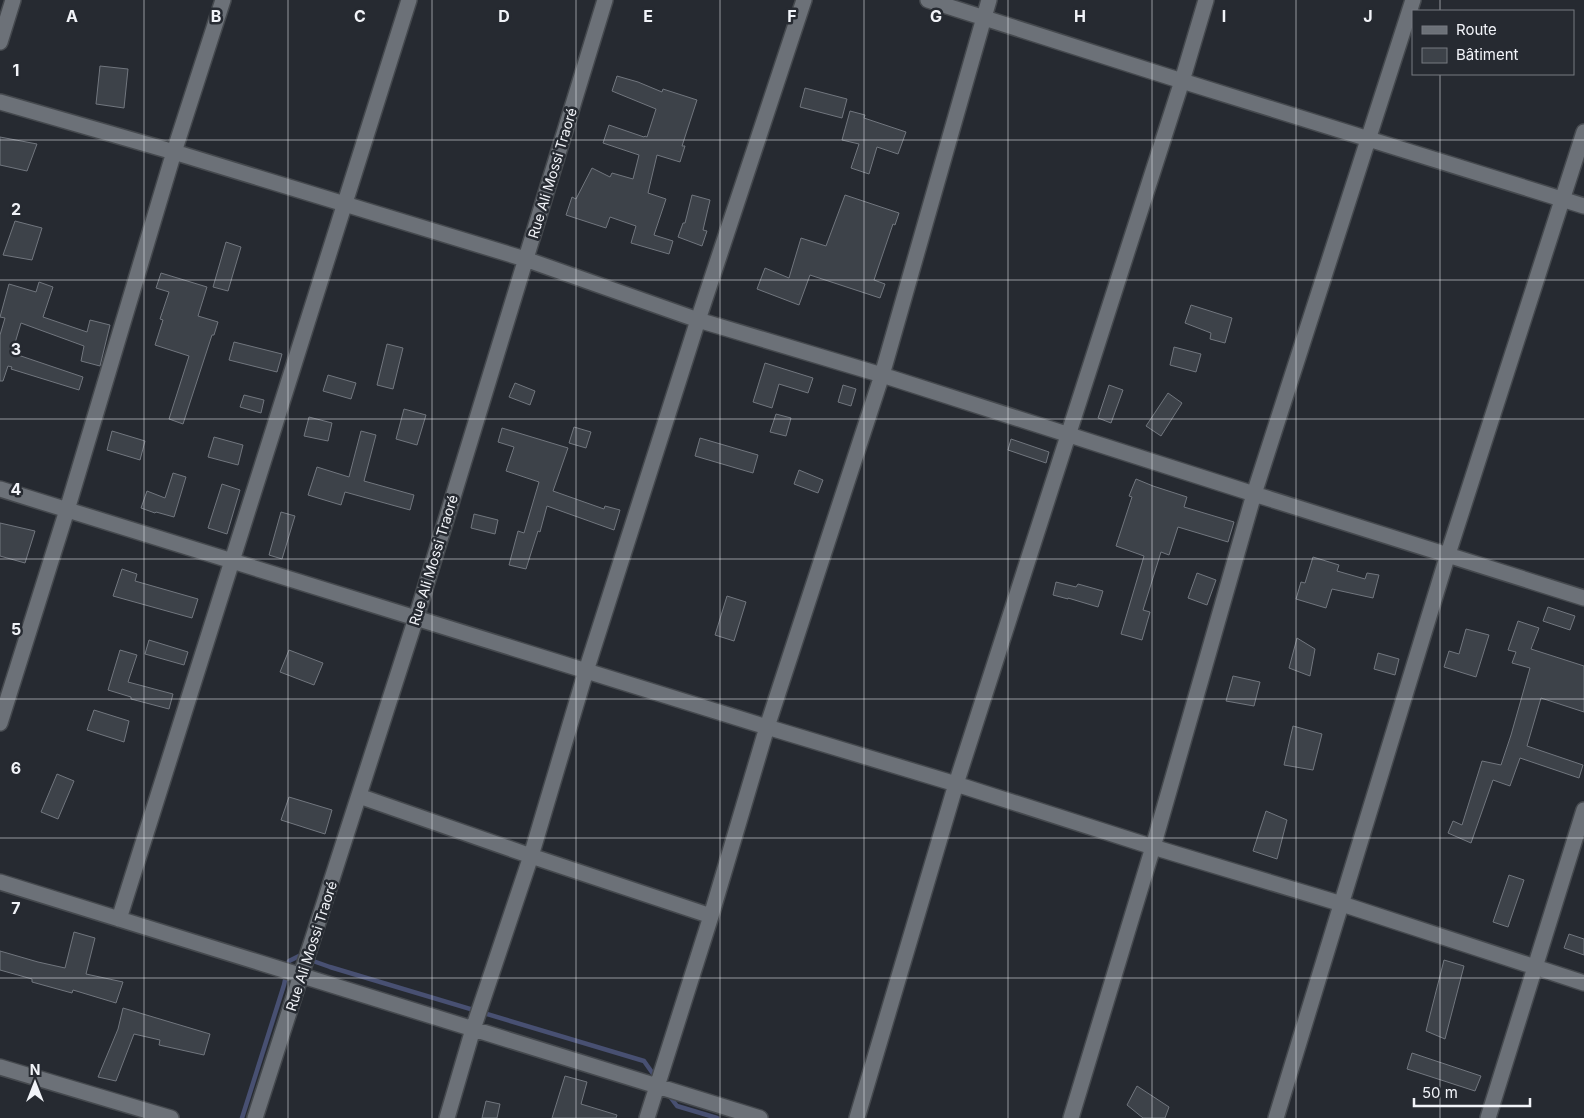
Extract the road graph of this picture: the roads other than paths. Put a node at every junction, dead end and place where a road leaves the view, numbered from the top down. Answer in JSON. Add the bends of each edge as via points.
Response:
{"nodes":[{"id":1,"x":13,"y":0,"type":"edge"},
{"id":2,"x":222,"y":0,"type":"edge"},
{"id":3,"x":409,"y":0,"type":"edge"},
{"id":4,"x":605,"y":0,"type":"edge"},
{"id":5,"x":804,"y":0,"type":"edge"},
{"id":6,"x":928,"y":0,"type":"edge"},
{"id":7,"x":989,"y":0,"type":"edge"},
{"id":8,"x":1206,"y":0,"type":"edge"},
{"id":9,"x":1413,"y":0,"type":"edge"},
{"id":10,"x":984,"y":18,"type":"junction"},
{"id":11,"x":0,"y":42,"type":"edge"},
{"id":12,"x":1182,"y":81,"type":"junction"},
{"id":13,"x":0,"y":102,"type":"edge"},
{"id":14,"x":1584,"y":132,"type":"edge"},
{"id":15,"x":1369,"y":140,"type":"junction"},
{"id":16,"x":174,"y":152,"type":"junction"},
{"id":17,"x":1562,"y":200,"type":"junction"},
{"id":18,"x":343,"y":204,"type":"junction"},
{"id":19,"x":1584,"y":206,"type":"edge"},
{"id":20,"x":525,"y":259,"type":"junction"},
{"id":21,"x":698,"y":320,"type":"junction"},
{"id":22,"x":882,"y":375,"type":"junction"},
{"id":23,"x":1067,"y":434,"type":"junction"},
{"id":24,"x":0,"y":489,"type":"edge"},
{"id":25,"x":1254,"y":494,"type":"junction"},
{"id":26,"x":67,"y":510,"type":"junction"},
{"id":27,"x":1448,"y":554,"type":"junction"},
{"id":28,"x":233,"y":562,"type":"junction"},
{"id":29,"x":1584,"y":598,"type":"edge"},
{"id":30,"x":416,"y":618,"type":"junction"},
{"id":31,"x":586,"y":671,"type":"junction"},
{"id":32,"x":0,"y":723,"type":"edge"},
{"id":33,"x":767,"y":728,"type":"junction"},
{"id":34,"x":956,"y":784,"type":"junction"},
{"id":35,"x":359,"y":796,"type":"junction"},
{"id":36,"x":1584,"y":810,"type":"edge"},
{"id":37,"x":1153,"y":847,"type":"junction"},
{"id":38,"x":531,"y":856,"type":"junction"},
{"id":39,"x":0,"y":882,"type":"edge"},
{"id":40,"x":1342,"y":904,"type":"junction"},
{"id":41,"x":711,"y":916,"type":"junction"},
{"id":42,"x":119,"y":919,"type":"junction"},
{"id":43,"x":1535,"y":967,"type":"junction"},
{"id":44,"x":301,"y":975,"type":"junction"},
{"id":45,"x":1584,"y":983,"type":"edge"},
{"id":46,"x":473,"y":1029,"type":"junction"},
{"id":47,"x":0,"y":1067,"type":"edge"},
{"id":48,"x":657,"y":1086,"type":"junction"},
{"id":49,"x":171,"y":1118,"type":"edge"},
{"id":50,"x":255,"y":1118,"type":"edge"},
{"id":51,"x":447,"y":1118,"type":"edge"},
{"id":52,"x":647,"y":1118,"type":"edge"},
{"id":53,"x":760,"y":1118,"type":"edge"},
{"id":54,"x":857,"y":1118,"type":"edge"},
{"id":55,"x":1071,"y":1118,"type":"edge"},
{"id":56,"x":1276,"y":1118,"type":"edge"},
{"id":57,"x":1488,"y":1118,"type":"edge"}],
"edges":[{"from":1,"to":11,"type":"street"},
{"from":2,"to":16,"type":"street"},
{"from":3,"to":18,"type":"street"},
{"from":4,"to":20,"type":"street","name":"Rue Ali Mossi Traoré"},
{"from":5,"to":21,"type":"street"},
{"from":6,"to":10,"type":"street"},
{"from":7,"to":10,"type":"street"},
{"from":8,"to":12,"type":"street"},
{"from":9,"to":15,"type":"street"},
{"from":10,"to":12,"type":"street"},
{"from":10,"to":22,"type":"street"},
{"from":12,"to":15,"type":"street"},
{"from":12,"to":23,"type":"street"},
{"from":13,"to":16,"type":"street"},
{"from":14,"to":17,"type":"street"},
{"from":15,"to":17,"type":"street"},
{"from":15,"to":25,"type":"street"},
{"from":16,"to":18,"type":"street"},
{"from":16,"to":26,"type":"street"},
{"from":17,"to":19,"type":"street"},
{"from":17,"to":27,"type":"street"},
{"from":18,"to":20,"type":"street"},
{"from":18,"to":28,"type":"street"},
{"from":20,"to":21,"type":"street"},
{"from":20,"to":30,"type":"street","name":"Rue Ali Mossi Traoré"},
{"from":21,"to":22,"type":"street"},
{"from":21,"to":31,"type":"street"},
{"from":22,"to":23,"type":"street"},
{"from":22,"to":33,"type":"street"},
{"from":23,"to":25,"type":"street"},
{"from":23,"to":34,"type":"street"},
{"from":24,"to":26,"type":"street"},
{"from":25,"to":27,"type":"street"},
{"from":25,"to":37,"type":"street"},
{"from":26,"to":28,"type":"street"},
{"from":26,"to":32,"type":"street"},
{"from":27,"to":29,"type":"street"},
{"from":27,"to":40,"type":"street"},
{"from":28,"to":30,"type":"street"},
{"from":28,"to":42,"type":"street"},
{"from":30,"to":31,"type":"street"},
{"from":30,"to":35,"type":"street","name":"Rue Ali Mossi Traoré"},
{"from":31,"to":33,"type":"street"},
{"from":31,"to":38,"type":"street"},
{"from":33,"to":34,"type":"street"},
{"from":33,"to":41,"type":"street"},
{"from":34,"to":37,"type":"street"},
{"from":34,"to":54,"type":"street"},
{"from":35,"to":38,"type":"street"},
{"from":35,"to":44,"type":"street","name":"Rue Ali Mossi Traoré"},
{"from":36,"to":43,"type":"street"},
{"from":37,"to":40,"type":"street"},
{"from":37,"to":55,"type":"street"},
{"from":38,"to":41,"type":"street"},
{"from":38,"to":46,"type":"street"},
{"from":39,"to":42,"type":"street"},
{"from":40,"to":43,"type":"street"},
{"from":40,"to":56,"type":"street"},
{"from":41,"to":48,"type":"street"},
{"from":42,"to":44,"type":"street"},
{"from":43,"to":45,"type":"street"},
{"from":43,"to":57,"type":"street"},
{"from":44,"to":46,"type":"street"},
{"from":44,"to":50,"type":"street","name":"Rue Ali Mossi Traoré"},
{"from":46,"to":48,"type":"street"},
{"from":46,"to":51,"type":"street"},
{"from":47,"to":49,"type":"street"},
{"from":48,"to":52,"type":"street"},
{"from":48,"to":53,"type":"street"}]}
